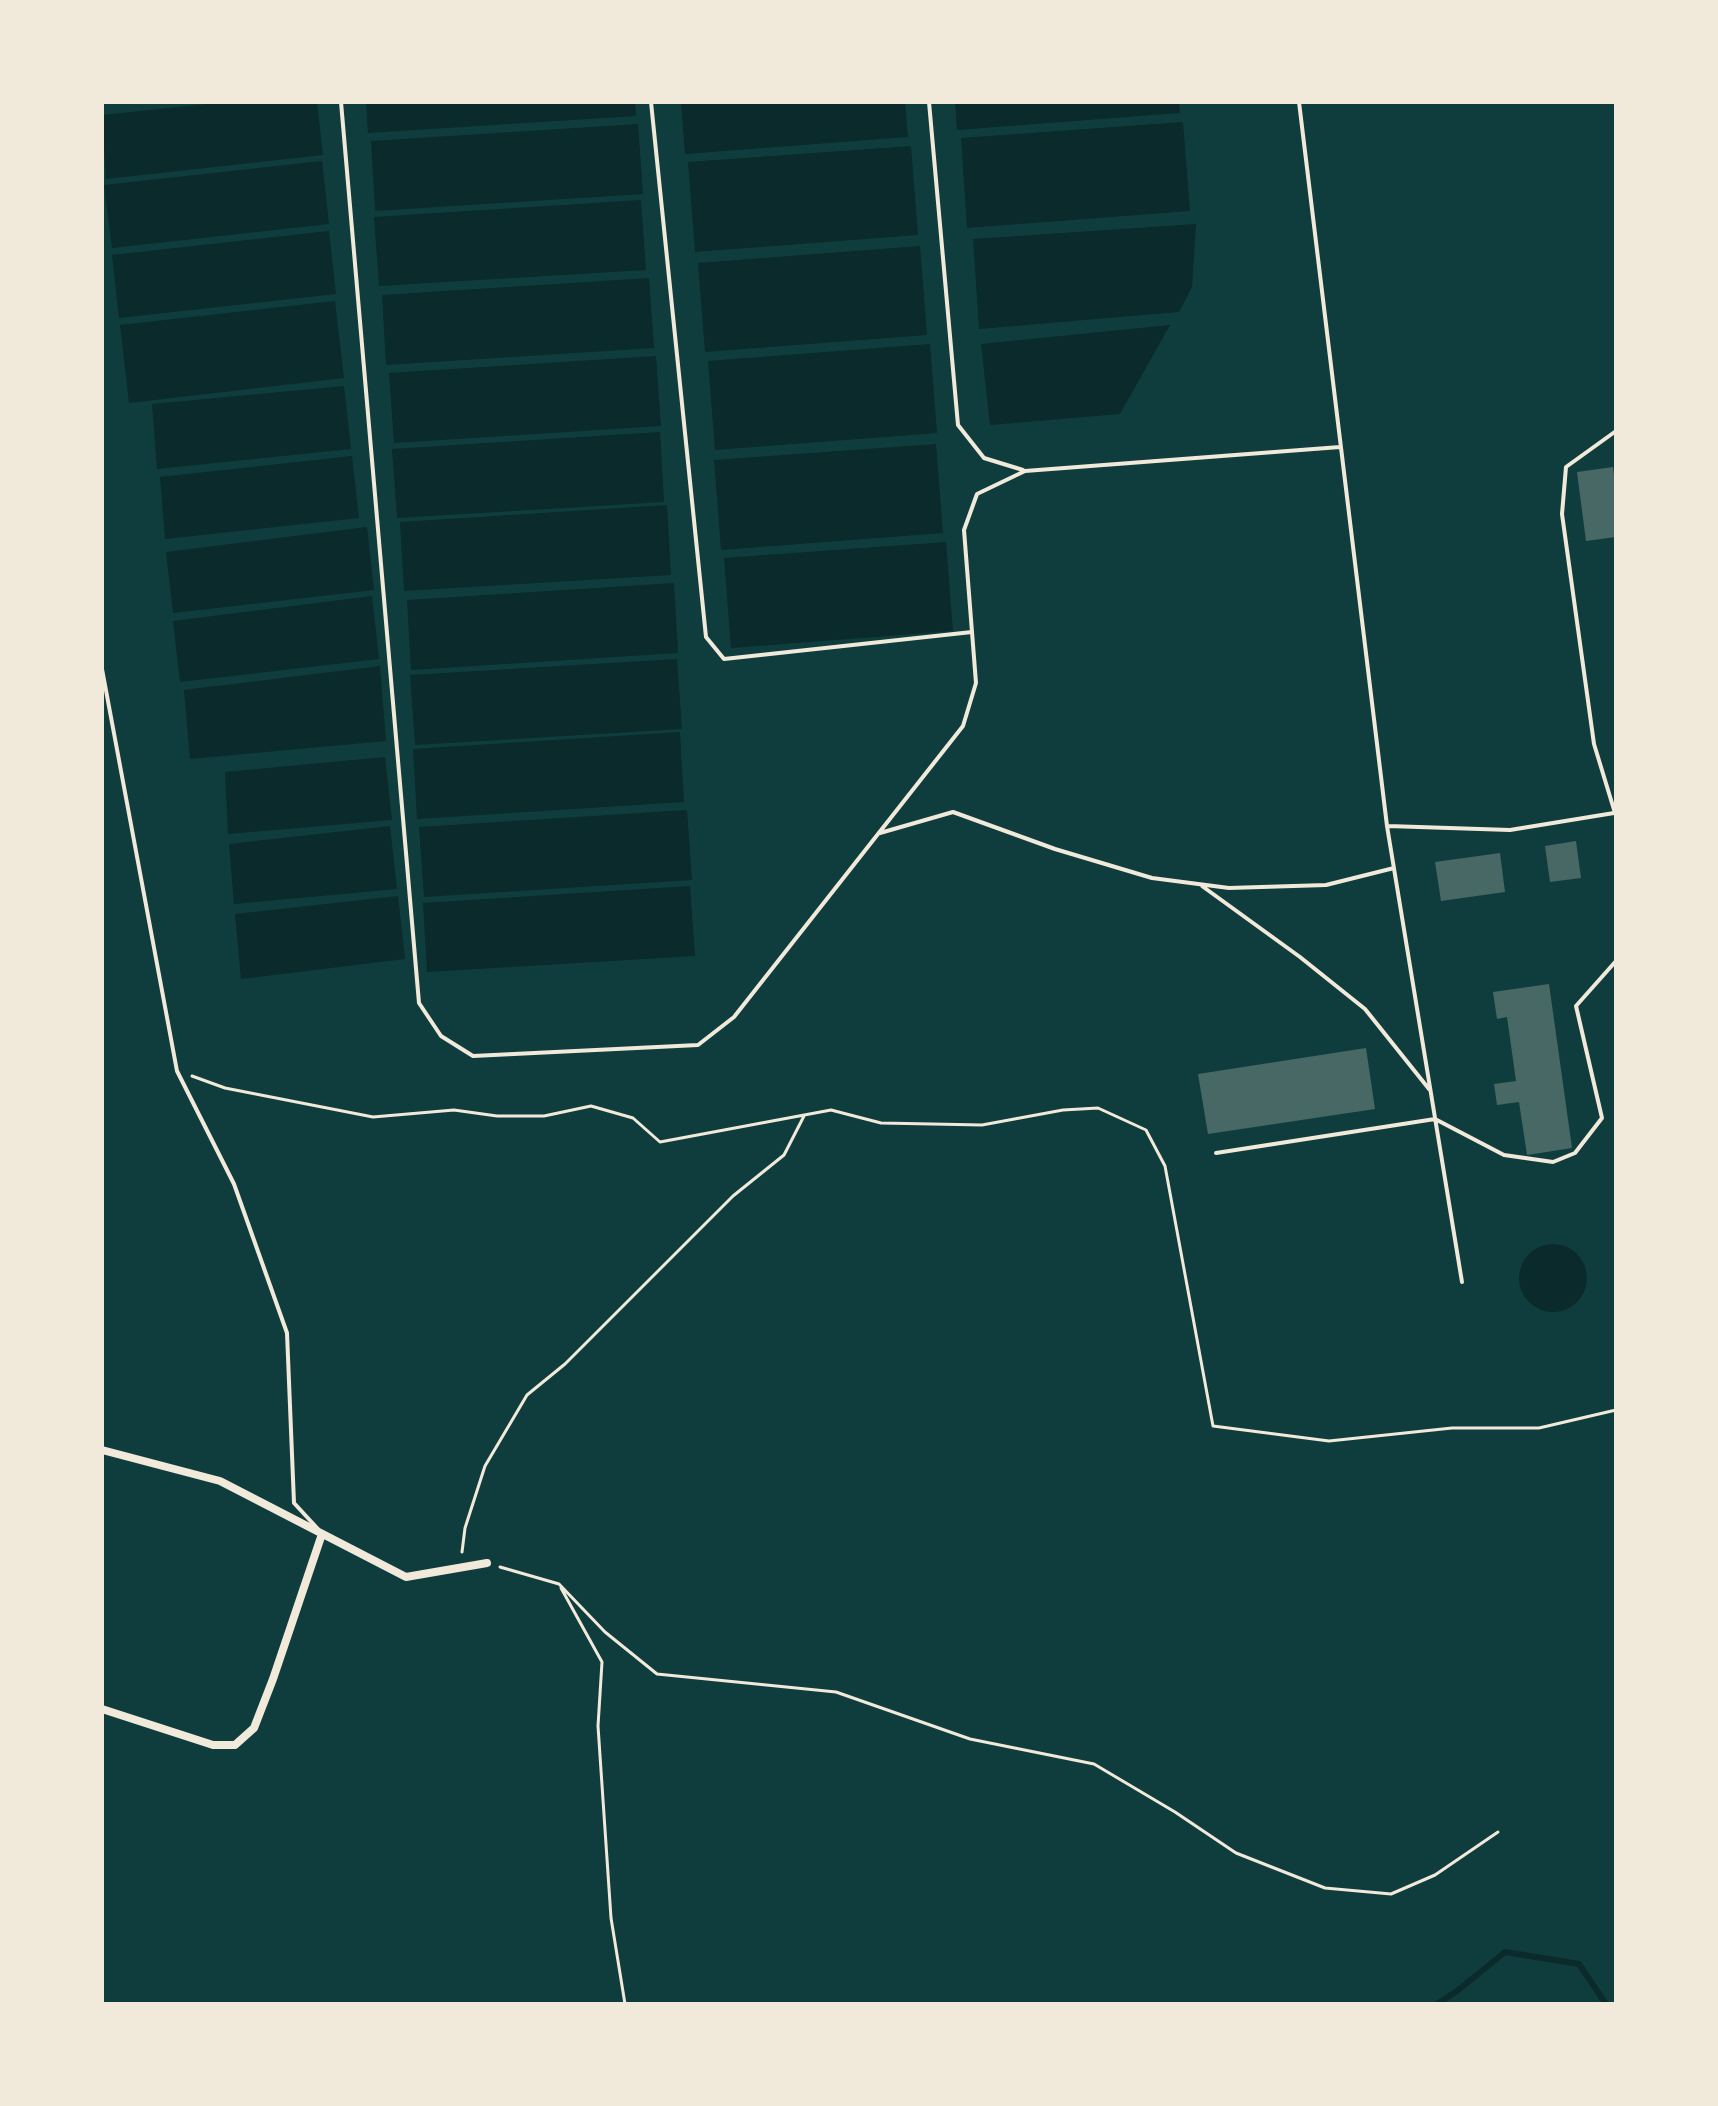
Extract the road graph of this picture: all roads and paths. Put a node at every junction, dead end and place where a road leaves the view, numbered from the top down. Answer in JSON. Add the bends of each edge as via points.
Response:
{"nodes":[{"id":1,"x":341,"y":102,"type":"edge"},
{"id":2,"x":651,"y":102,"type":"edge"},
{"id":3,"x":929,"y":102,"type":"edge"},
{"id":4,"x":1299,"y":102,"type":"edge"},
{"id":5,"x":1616,"y":431,"type":"edge"},
{"id":6,"x":1340,"y":447,"type":"junction"},
{"id":7,"x":1025,"y":471,"type":"junction"},
{"id":8,"x":972,"y":632,"type":"junction"},
{"id":9,"x":102,"y":669,"type":"edge"},
{"id":10,"x":1615,"y":813,"type":"edge"},
{"id":11,"x":1387,"y":826,"type":"junction"},
{"id":12,"x":878,"y":834,"type":"junction"},
{"id":13,"x":1394,"y":868,"type":"junction"},
{"id":14,"x":1200,"y":884,"type":"junction"},
{"id":15,"x":1616,"y":961,"type":"edge"},
{"id":16,"x":177,"y":1071,"type":"junction"},
{"id":17,"x":1430,"y":1090,"type":"junction"},
{"id":18,"x":805,"y":1114,"type":"junction"},
{"id":19,"x":1435,"y":1119,"type":"junction"},
{"id":20,"x":1216,"y":1153,"type":"dead end"},
{"id":21,"x":1462,"y":1282,"type":"dead end"},
{"id":22,"x":1616,"y":1410,"type":"edge"},
{"id":23,"x":102,"y":1450,"type":"edge"},
{"id":24,"x":322,"y":1534,"type":"junction"},
{"id":25,"x":487,"y":1563,"type":"joint"},
{"id":26,"x":460,"y":1568,"type":"junction"},
{"id":27,"x":559,"y":1584,"type":"junction"},
{"id":28,"x":102,"y":1709,"type":"edge"},
{"id":29,"x":1498,"y":1832,"type":"dead end"},
{"id":30,"x":625,"y":2004,"type":"edge"}],
"edges":[{"from":1,"to":12,"type":"lane","via":[[419,1003],[441,1036],[473,1056],[698,1045],[734,1017]]},
{"from":2,"to":8,"type":"lane","via":[[706,637],[724,659]]},
{"from":3,"to":7,"type":"lane","via":[[958,425],[984,458]]},
{"from":4,"to":6,"type":"lane"},
{"from":5,"to":10,"type":"lane","via":[[1566,467],[1562,514],[1594,744]]},
{"from":6,"to":7,"type":"lane"},
{"from":6,"to":11,"type":"lane"},
{"from":7,"to":8,"type":"lane","via":[[977,494],[964,530]]},
{"from":8,"to":12,"type":"lane","via":[[976,683],[963,726]]},
{"from":9,"to":16,"type":"lane"},
{"from":10,"to":11,"type":"lane","via":[[1510,830]]},
{"from":11,"to":13,"type":"lane"},
{"from":12,"to":14,"type":"lane","via":[[953,812],[1138,874]]},
{"from":13,"to":14,"type":"lane","via":[[1326,885]]},
{"from":13,"to":17,"type":"lane"},
{"from":14,"to":17,"type":"lane","via":[[1365,1009]]},
{"from":15,"to":19,"type":"lane","via":[[1576,1006],[1602,1118],[1575,1153],[1553,1162],[1504,1155]]},
{"from":16,"to":18,"type":"path","via":[[225,1088],[373,1117],[454,1110],[544,1116],[591,1106],[633,1118],[660,1142]]},
{"from":16,"to":24,"type":"lane","via":[[234,1184],[287,1333],[294,1503]]},
{"from":17,"to":19,"type":"lane"},
{"from":18,"to":22,"type":"path","via":[[831,1110],[881,1123],[982,1125],[1098,1108],[1146,1130],[1165,1166],[1213,1426],[1329,1441],[1452,1428],[1539,1428]]},
{"from":18,"to":26,"type":"path","via":[[784,1155],[733,1196],[565,1364],[527,1395],[485,1466],[465,1528]]},
{"from":19,"to":20,"type":"lane"},
{"from":19,"to":21,"type":"lane"},
{"from":23,"to":24,"type":"street","via":[[220,1481]]},
{"from":24,"to":26,"type":"street","via":[[406,1577]]},
{"from":24,"to":28,"type":"street","via":[[254,1728],[235,1745],[213,1745]]},
{"from":25,"to":26,"type":"street"},
{"from":25,"to":27,"type":"path"},
{"from":27,"to":29,"type":"path","via":[[605,1632],[657,1674],[836,1692],[970,1739],[1094,1764],[1236,1853],[1325,1888],[1391,1894],[1435,1875]]},
{"from":27,"to":30,"type":"path","via":[[602,1662],[598,1726],[611,1918]]}]}
